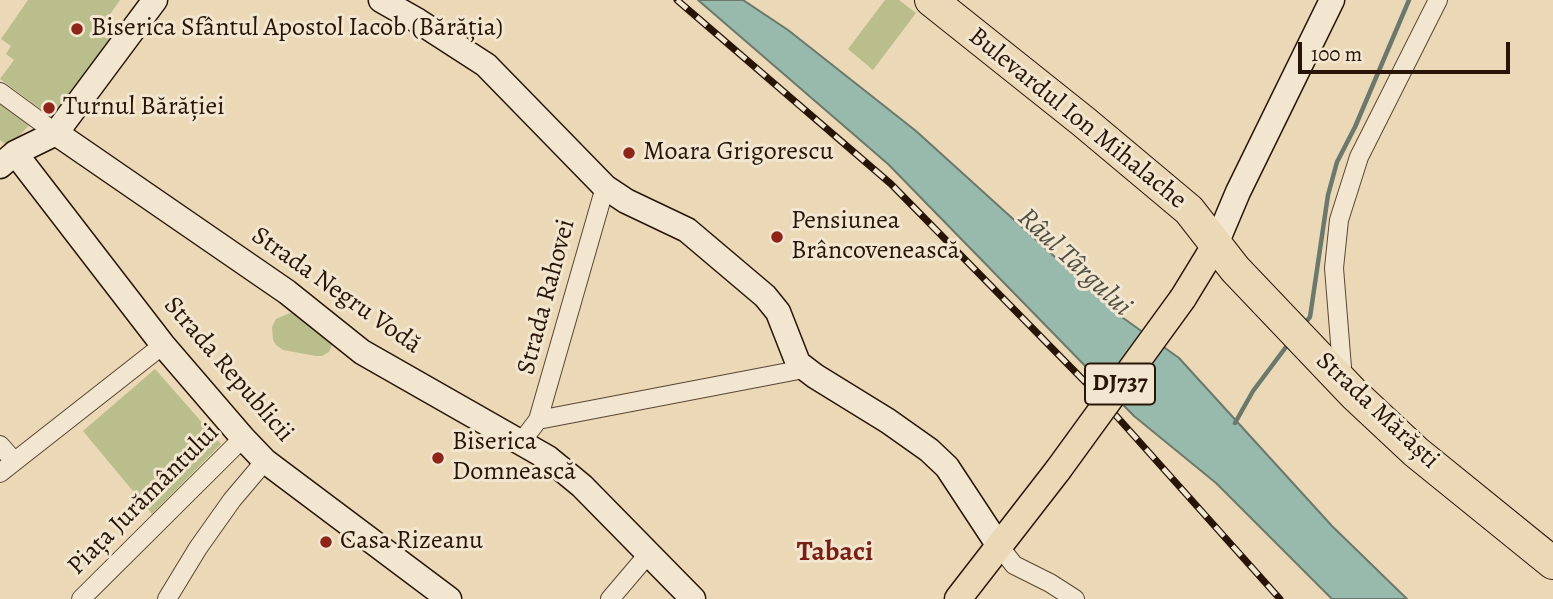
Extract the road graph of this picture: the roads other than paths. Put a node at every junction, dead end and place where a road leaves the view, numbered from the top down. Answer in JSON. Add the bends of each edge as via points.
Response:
{"nodes":[{"id":1,"x":155,"y":0,"type":"edge"},
{"id":2,"x":381,"y":0,"type":"edge"},
{"id":3,"x":932,"y":0,"type":"edge"},
{"id":4,"x":1332,"y":0,"type":"edge"},
{"id":5,"x":1437,"y":0,"type":"edge"},
{"id":6,"x":0,"y":92,"type":"edge"},
{"id":7,"x":56,"y":133,"type":"junction"},
{"id":8,"x":5,"y":154,"type":"edge"},
{"id":9,"x":605,"y":187,"type":"junction"},
{"id":10,"x":1216,"y":244,"type":"junction"},
{"id":11,"x":163,"y":345,"type":"junction"},
{"id":12,"x":804,"y":369,"type":"junction"},
{"id":13,"x":1344,"y":382,"type":"junction"},
{"id":14,"x":538,"y":421,"type":"junction"},
{"id":15,"x":243,"y":438,"type":"junction"},
{"id":16,"x":522,"y":441,"type":"junction"},
{"id":17,"x":0,"y":445,"type":"edge"},
{"id":18,"x":265,"y":461,"type":"junction"},
{"id":19,"x":7,"y":467,"type":"edge"},
{"id":20,"x":999,"y":546,"type":"junction"},
{"id":21,"x":650,"y":552,"type":"junction"},
{"id":22,"x":1553,"y":563,"type":"edge"},
{"id":23,"x":81,"y":599,"type":"edge"},
{"id":24,"x":167,"y":599,"type":"edge"},
{"id":25,"x":449,"y":599,"type":"edge"},
{"id":26,"x":610,"y":599,"type":"edge"},
{"id":27,"x":693,"y":599,"type":"edge"},
{"id":28,"x":958,"y":599,"type":"edge"},
{"id":29,"x":1074,"y":599,"type":"edge"}],
"edges":[{"from":1,"to":7,"type":"street"},
{"from":2,"to":9,"type":"street","via":[[486,65]]},
{"from":3,"to":10,"type":"highway","name":"Bulevardul Ion Mihalache","via":[[1180,202]]},
{"from":4,"to":10,"type":"street","number":"DJ737"},
{"from":5,"to":13,"type":"street","via":[[1359,157],[1339,220],[1334,268]]},
{"from":6,"to":7,"type":"street","name":"Strada Negru Vodă"},
{"from":7,"to":8,"type":"street"},
{"from":7,"to":16,"type":"street","name":"Strada Negru Vodă","via":[[287,292],[362,352]]},
{"from":8,"to":11,"type":"street","name":"Strada Republicii"},
{"from":9,"to":12,"type":"street","via":[[687,230],[765,296],[778,312],[793,354]]},
{"from":9,"to":14,"type":"street","name":"Strada Rahovei"},
{"from":10,"to":13,"type":"highway","name":"Strada Mărăști"},
{"from":10,"to":20,"type":"main road","number":"DJ737","bridge":true,"via":[[1183,298]]},
{"from":11,"to":15,"type":"street","name":"Strada Republicii"},
{"from":11,"to":19,"type":"street"},
{"from":12,"to":14,"type":"street"},
{"from":12,"to":20,"type":"street","via":[[929,450],[947,467]]},
{"from":13,"to":22,"type":"highway","name":"Strada Mărăști","via":[[1416,452]]},
{"from":14,"to":16,"type":"street"},
{"from":15,"to":18,"type":"street","name":"Strada Republicii"},
{"from":15,"to":23,"type":"street","name":"Piața Jurământului"},
{"from":16,"to":21,"type":"street","name":"Strada Negru Vodă","via":[[574,479]]},
{"from":17,"to":19,"type":"street"},
{"from":18,"to":24,"type":"street","via":[[211,529]]},
{"from":18,"to":25,"type":"street","name":"Strada Republicii"},
{"from":20,"to":28,"type":"main road","number":"DJ737"},
{"from":20,"to":29,"type":"street","via":[[1014,565]]},
{"from":21,"to":26,"type":"street"},
{"from":21,"to":27,"type":"street","name":"Strada Negru Vodă"}]}
